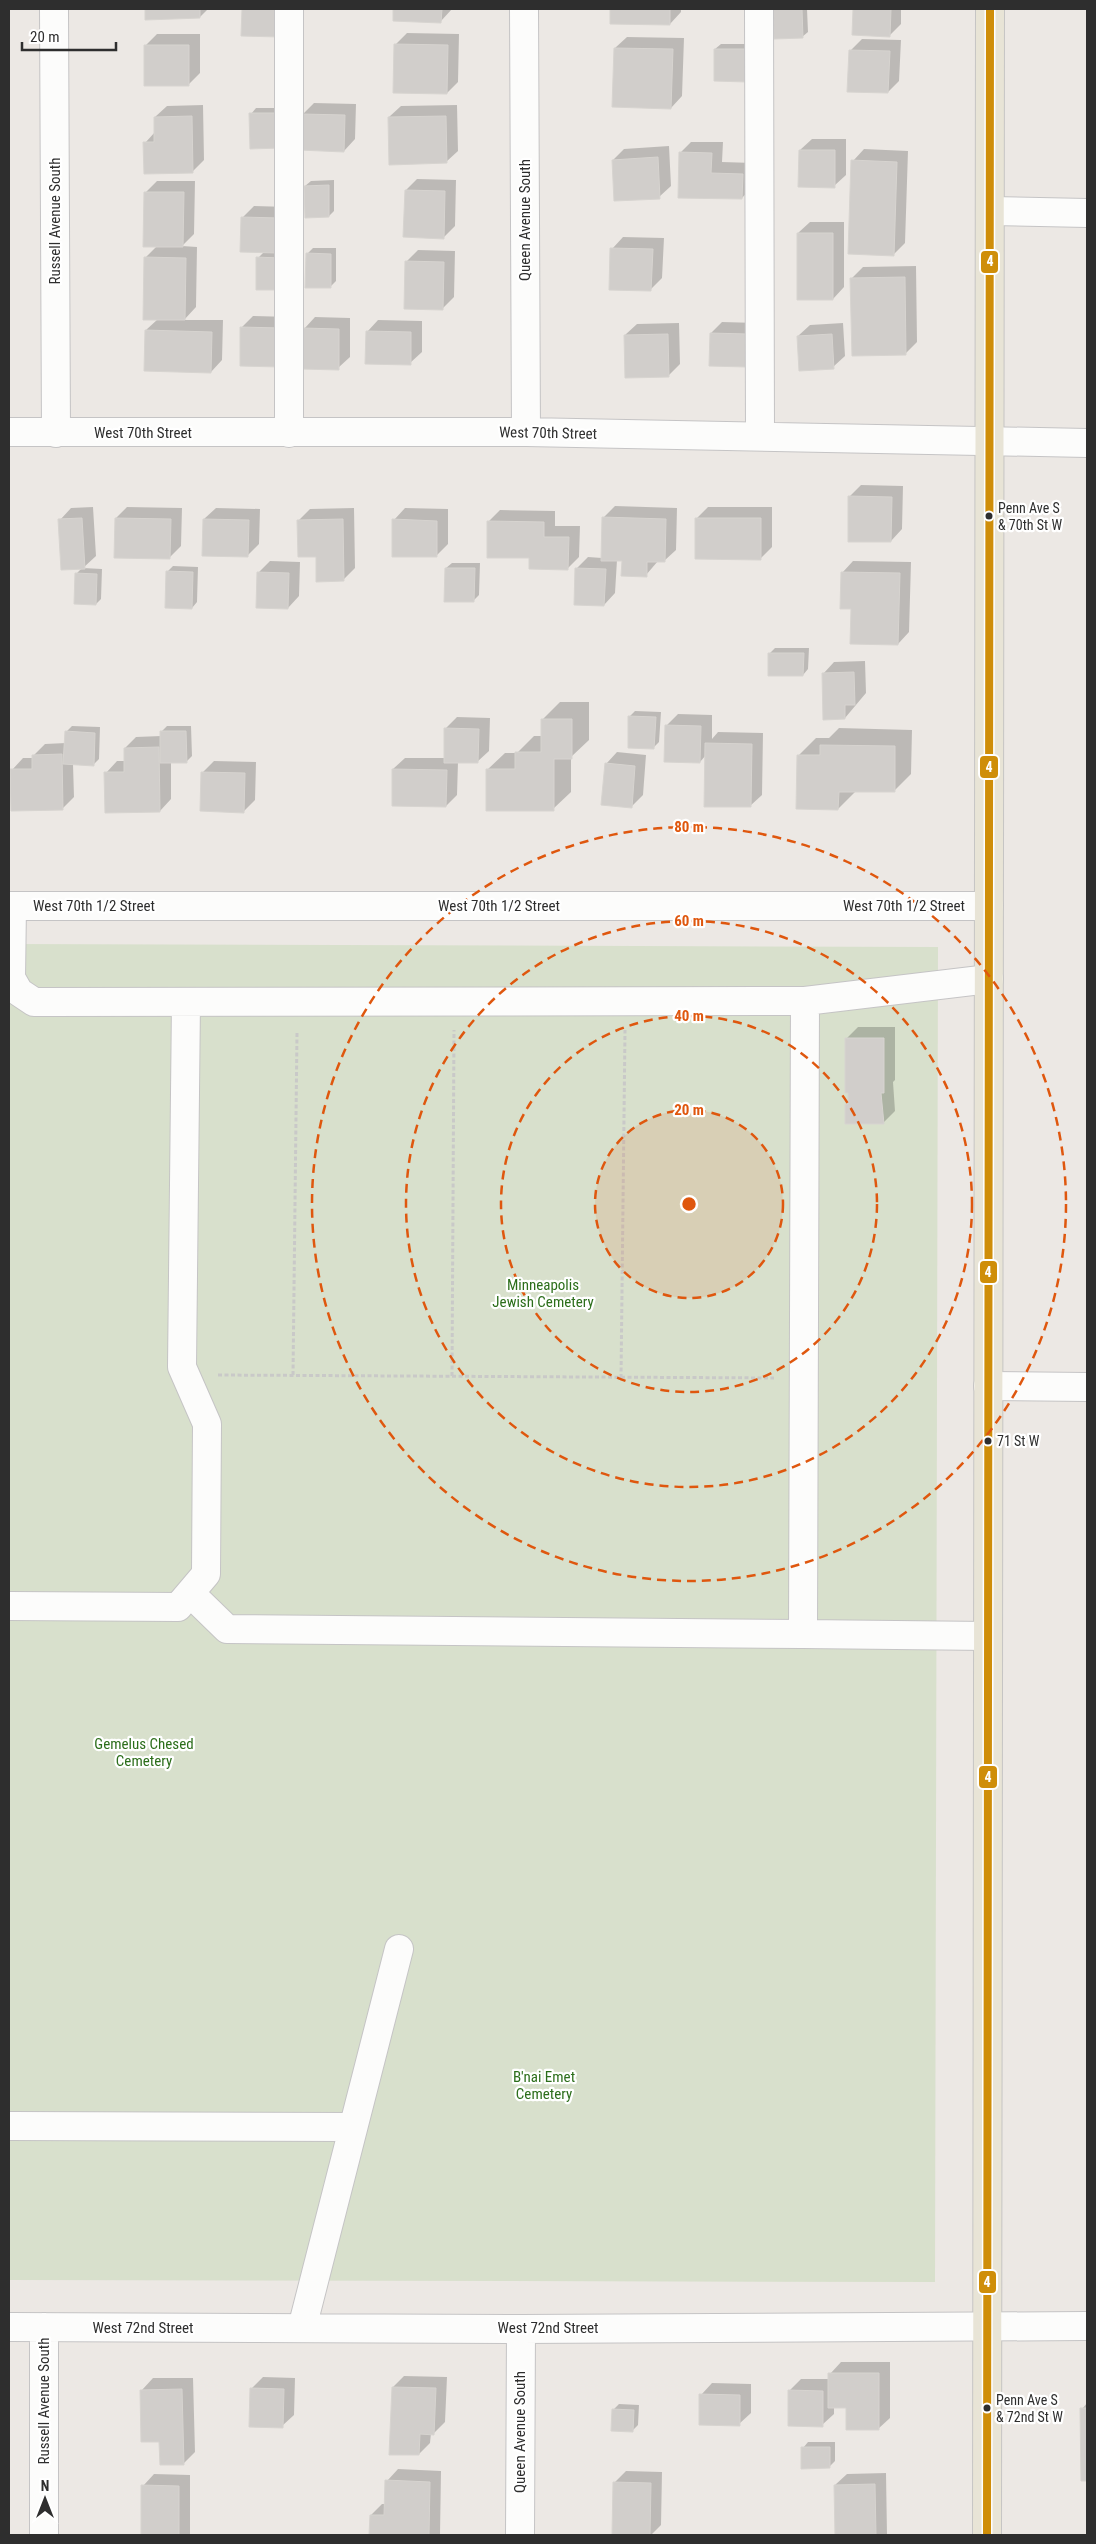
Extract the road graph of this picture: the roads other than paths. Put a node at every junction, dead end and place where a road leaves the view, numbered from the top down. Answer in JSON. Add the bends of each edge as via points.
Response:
{"nodes":[{"id":1,"x":54,"y":9,"type":"edge"},
{"id":2,"x":289,"y":9,"type":"edge"},
{"id":3,"x":524,"y":9,"type":"edge"},
{"id":4,"x":759,"y":9,"type":"edge"},
{"id":5,"x":990,"y":9,"type":"edge"},
{"id":6,"x":990,"y":211,"type":"junction"},
{"id":7,"x":1087,"y":213,"type":"edge"},
{"id":8,"x":9,"y":432,"type":"edge"},
{"id":9,"x":526,"y":432,"type":"junction"},
{"id":10,"x":56,"y":433,"type":"junction"},
{"id":11,"x":289,"y":433,"type":"junction"},
{"id":12,"x":760,"y":436,"type":"junction"},
{"id":13,"x":990,"y":442,"type":"junction"},
{"id":14,"x":1087,"y":443,"type":"edge"},
{"id":15,"x":10,"y":906,"type":"edge"},
{"id":16,"x":989,"y":906,"type":"junction"},
{"id":17,"x":989,"y":979,"type":"junction"},
{"id":18,"x":805,"y":1001,"type":"junction"},
{"id":19,"x":186,"y":1002,"type":"junction"},
{"id":20,"x":988,"y":1386,"type":"junction"},
{"id":21,"x":1087,"y":1387,"type":"edge"},
{"id":22,"x":190,"y":1593,"type":"junction"},
{"id":23,"x":9,"y":1606,"type":"edge"},
{"id":24,"x":803,"y":1634,"type":"junction"},
{"id":25,"x":988,"y":1636,"type":"junction"},
{"id":26,"x":399,"y":1949,"type":"dead end"},
{"id":27,"x":9,"y":2126,"type":"edge"},
{"id":28,"x":352,"y":2127,"type":"junction"},
{"id":29,"x":987,"y":2326,"type":"junction"},
{"id":30,"x":1087,"y":2326,"type":"edge"},
{"id":31,"x":9,"y":2327,"type":"edge"},
{"id":32,"x":44,"y":2327,"type":"junction"},
{"id":33,"x":302,"y":2328,"type":"junction"},
{"id":34,"x":521,"y":2329,"type":"junction"},
{"id":35,"x":44,"y":2535,"type":"edge"},
{"id":36,"x":520,"y":2535,"type":"edge"},
{"id":37,"x":987,"y":2535,"type":"edge"}],
"edges":[{"from":1,"to":10,"type":"street","name":"Russell Avenue South"},
{"from":2,"to":11,"type":"street"},
{"from":3,"to":9,"type":"street","name":"Queen Avenue South"},
{"from":4,"to":12,"type":"street"},
{"from":5,"to":6,"type":"main road"},
{"from":6,"to":7,"type":"street"},
{"from":6,"to":13,"type":"main road"},
{"from":8,"to":10,"type":"street","name":"West 70th Street"},
{"from":9,"to":11,"type":"street","name":"West 70th Street"},
{"from":9,"to":12,"type":"street","name":"West 70th Street"},
{"from":10,"to":11,"type":"street","name":"West 70th Street"},
{"from":12,"to":13,"type":"street","name":"West 70th Street"},
{"from":13,"to":14,"type":"street","name":"West 70th Street"},
{"from":13,"to":16,"type":"main road"},
{"from":15,"to":16,"type":"street","name":"West 70th 1/2 Street"},
{"from":15,"to":19,"type":"street","via":[[11,978],[19,992],[34,1002]]},
{"from":16,"to":17,"type":"main road"},
{"from":17,"to":18,"type":"street"},
{"from":17,"to":20,"type":"main road"},
{"from":18,"to":19,"type":"street"},
{"from":18,"to":24,"type":"street"},
{"from":19,"to":22,"type":"street","via":[[182,1367],[207,1424],[206,1574]]},
{"from":20,"to":21,"type":"street"},
{"from":20,"to":25,"type":"main road"},
{"from":22,"to":23,"type":"street","via":[[178,1607]]},
{"from":22,"to":24,"type":"street","via":[[227,1629]]},
{"from":24,"to":25,"type":"street"},
{"from":25,"to":29,"type":"main road"},
{"from":26,"to":28,"type":"street"},
{"from":27,"to":28,"type":"street"},
{"from":28,"to":33,"type":"street"},
{"from":29,"to":30,"type":"street","name":"West 72nd Street"},
{"from":29,"to":34,"type":"street","name":"West 72nd Street"},
{"from":29,"to":37,"type":"main road"},
{"from":31,"to":32,"type":"street","name":"West 72nd Street"},
{"from":32,"to":33,"type":"street","name":"West 72nd Street"},
{"from":32,"to":35,"type":"street","name":"Russell Avenue South"},
{"from":33,"to":34,"type":"street","name":"West 72nd Street"},
{"from":34,"to":36,"type":"street","name":"Queen Avenue South"}]}
